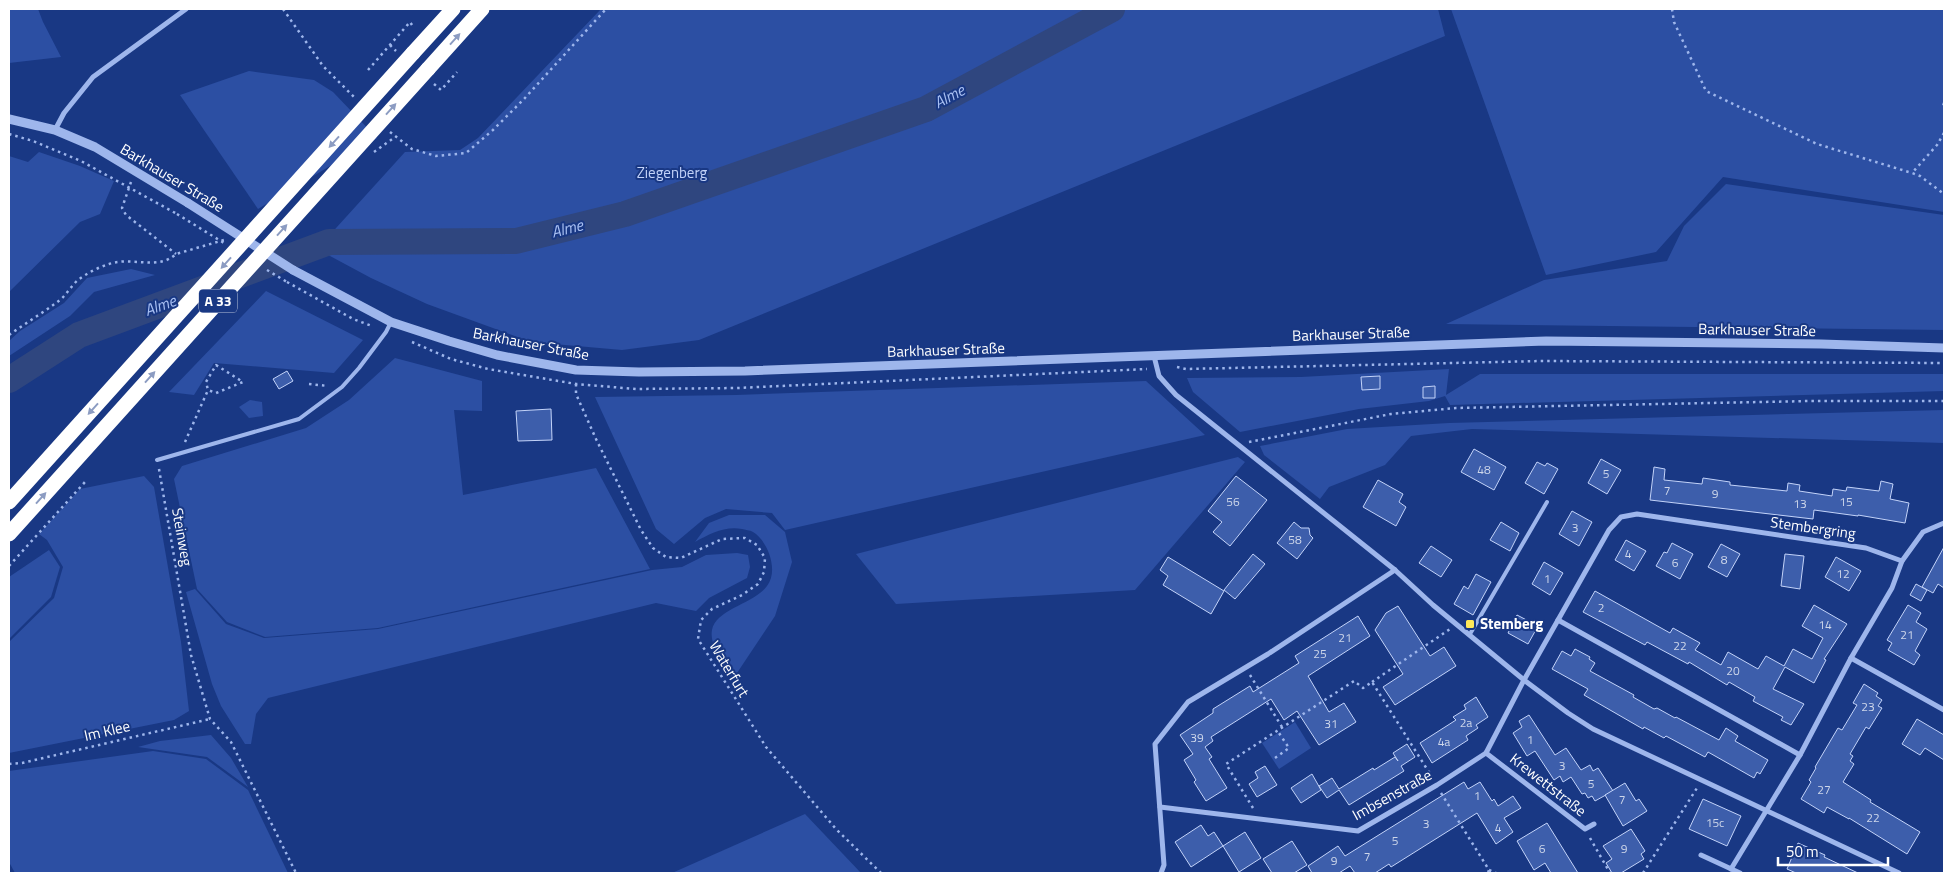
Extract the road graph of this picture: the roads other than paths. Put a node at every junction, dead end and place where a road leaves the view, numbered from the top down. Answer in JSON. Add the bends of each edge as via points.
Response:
{"nodes":[{"id":1,"x":186,"y":9,"type":"edge"},
{"id":2,"x":452,"y":9,"type":"edge"},
{"id":3,"x":482,"y":9,"type":"edge"},
{"id":4,"x":9,"y":119,"type":"edge"},
{"id":5,"x":55,"y":130,"type":"junction"},
{"id":6,"x":391,"y":322,"type":"junction"},
{"id":7,"x":1944,"y":348,"type":"edge"},
{"id":8,"x":1154,"y":356,"type":"junction"},
{"id":9,"x":157,"y":460,"type":"road end"},
{"id":10,"x":9,"y":502,"type":"edge"},
{"id":11,"x":1547,"y":502,"type":"dead end"},
{"id":12,"x":1944,"y":523,"type":"edge"},
{"id":13,"x":9,"y":534,"type":"edge"},
{"id":14,"x":1902,"y":561,"type":"junction"},
{"id":15,"x":1395,"y":570,"type":"junction"},
{"id":16,"x":1558,"y":620,"type":"junction"},
{"id":17,"x":1470,"y":634,"type":"junction"},
{"id":18,"x":1851,"y":658,"type":"junction"},
{"id":19,"x":1524,"y":680,"type":"junction"},
{"id":20,"x":1944,"y":710,"type":"edge"},
{"id":21,"x":1486,"y":753,"type":"junction"},
{"id":22,"x":1800,"y":755,"type":"junction"},
{"id":23,"x":1160,"y":807,"type":"junction"},
{"id":24,"x":1766,"y":810,"type":"junction"},
{"id":25,"x":1594,"y":824,"type":"dead end"},
{"id":26,"x":1702,"y":855,"type":"dead end"},
{"id":27,"x":1731,"y":869,"type":"junction"},
{"id":28,"x":1161,"y":873,"type":"edge"},
{"id":29,"x":1740,"y":873,"type":"edge"},
{"id":30,"x":1899,"y":873,"type":"edge"}],
"edges":[{"from":1,"to":5,"type":"street","via":[[93,78],[64,113]]},
{"from":2,"to":10,"type":"highway","number":"A 33","one_way":true,"bridge":true},
{"from":13,"to":3,"type":"highway","number":"A 33","one_way":true,"bridge":true},
{"from":4,"to":5,"type":"street","name":"Barkhauser Straße"},
{"from":5,"to":6,"type":"street","name":"Barkhauser Straße","bridge":true,"via":[[95,147],[293,270]]},
{"from":6,"to":8,"type":"street","name":"Barkhauser Straße","via":[[497,355],[576,370],[745,371]]},
{"from":6,"to":9,"type":"lane","via":[[342,387],[299,419]]},
{"from":7,"to":8,"type":"street","name":"Barkhauser Straße","via":[[1546,341]]},
{"from":8,"to":15,"type":"street","via":[[1159,376],[1176,395]]},
{"from":11,"to":17,"type":"lane"},
{"from":12,"to":14,"type":"street","via":[[1923,532]]},
{"from":14,"to":16,"type":"street","name":"Stembergring","via":[[1866,548],[1637,514],[1621,517],[1609,530]]},
{"from":14,"to":18,"type":"street","via":[[1892,588]]},
{"from":15,"to":17,"type":"street"},
{"from":15,"to":23,"type":"street","via":[[1246,668],[1188,702],[1155,744]]},
{"from":16,"to":19,"type":"street","name":"Stembergring"},
{"from":16,"to":22,"type":"street"},
{"from":17,"to":19,"type":"street"},
{"from":18,"to":20,"type":"street"},
{"from":18,"to":22,"type":"street"},
{"from":19,"to":21,"type":"street","name":"Imbsenstraße"},
{"from":19,"to":24,"type":"street","via":[[1594,729]]},
{"from":21,"to":23,"type":"street","name":"Imbsenstraße","via":[[1358,831]]},
{"from":21,"to":25,"type":"street","name":"Krewettstraße","via":[[1585,829]]},
{"from":22,"to":24,"type":"street"},
{"from":23,"to":28,"type":"street","via":[[1164,865]]},
{"from":24,"to":27,"type":"street"},
{"from":24,"to":30,"type":"street"},
{"from":26,"to":27,"type":"street"},
{"from":27,"to":29,"type":"street"}]}
